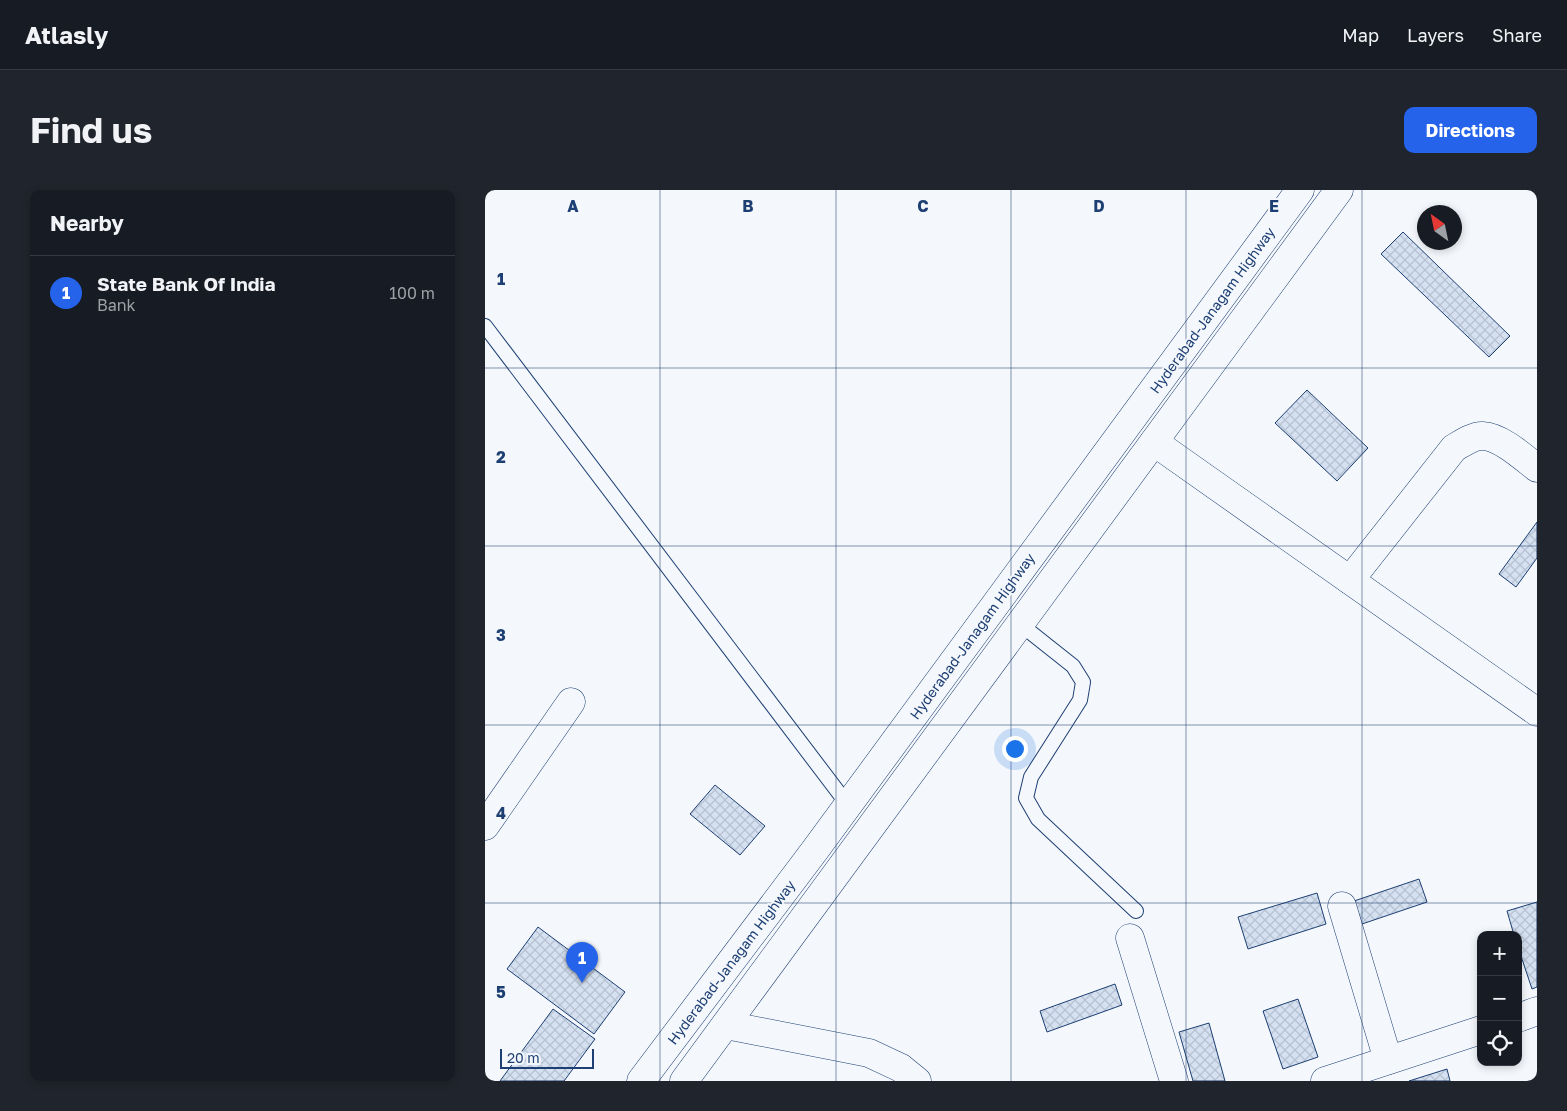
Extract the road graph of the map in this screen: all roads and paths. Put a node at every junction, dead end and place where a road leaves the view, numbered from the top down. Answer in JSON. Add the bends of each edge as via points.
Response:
{"nodes":[{"id":1,"x":1300,"y":190,"type":"edge"},
{"id":2,"x":1339,"y":190,"type":"edge"},
{"id":3,"x":485,"y":326,"type":"edge"},
{"id":4,"x":1175,"y":360,"type":"junction"},
{"id":5,"x":1202,"y":378,"type":"junction"},
{"id":6,"x":1154,"y":442,"type":"junction"},
{"id":7,"x":1537,"y":468,"type":"edge"},
{"id":8,"x":1350,"y":580,"type":"junction"},
{"id":9,"x":1020,"y":624,"type":"junction"},
{"id":10,"x":571,"y":702,"type":"dead end"},
{"id":11,"x":1537,"y":712,"type":"edge"},
{"id":12,"x":848,"y":805,"type":"junction"},
{"id":13,"x":485,"y":826,"type":"edge"},
{"id":14,"x":1342,"y":906,"type":"dead end"},
{"id":15,"x":1136,"y":911,"type":"dead end"},
{"id":16,"x":1130,"y":938,"type":"dead end"},
{"id":17,"x":1537,"y":1011,"type":"edge"},
{"id":18,"x":1522,"y":1017,"type":"edge"},
{"id":19,"x":726,"y":1025,"type":"junction"},
{"id":20,"x":1477,"y":1031,"type":"edge"},
{"id":21,"x":1388,"y":1060,"type":"junction"},
{"id":22,"x":641,"y":1081,"type":"edge"},
{"id":23,"x":684,"y":1081,"type":"edge"},
{"id":24,"x":917,"y":1081,"type":"edge"},
{"id":25,"x":1174,"y":1081,"type":"edge"},
{"id":26,"x":1325,"y":1081,"type":"edge"}],
"edges":[{"from":1,"to":4,"type":"main road","name":"Hyderabad-Janagam Highway"},
{"from":2,"to":5,"type":"main road"},
{"from":3,"to":12,"type":"lane"},
{"from":4,"to":5,"type":"main road"},
{"from":4,"to":12,"type":"main road","name":"Hyderabad-Janagam Highway"},
{"from":5,"to":6,"type":"main road"},
{"from":6,"to":8,"type":"main road"},
{"from":6,"to":9,"type":"main road"},
{"from":7,"to":8,"type":"main road","via":[[1507,445],[1482,436],[1464,442],[1454,448]]},
{"from":8,"to":11,"type":"main road"},
{"from":9,"to":15,"type":"lane","via":[[1073,666],[1083,682],[1080,700],[1031,777],[1027,798],[1038,819]]},
{"from":9,"to":19,"type":"main road"},
{"from":10,"to":13,"type":"main road"},
{"from":12,"to":22,"type":"main road","name":"Hyderabad-Janagam Highway"},
{"from":14,"to":21,"type":"main road"},
{"from":16,"to":25,"type":"main road"},
{"from":17,"to":18,"type":"main road"},
{"from":19,"to":23,"type":"main road"},
{"from":19,"to":24,"type":"main road","via":[[869,1054],[901,1068]]},
{"from":20,"to":21,"type":"main road"},
{"from":21,"to":26,"type":"main road"}]}
